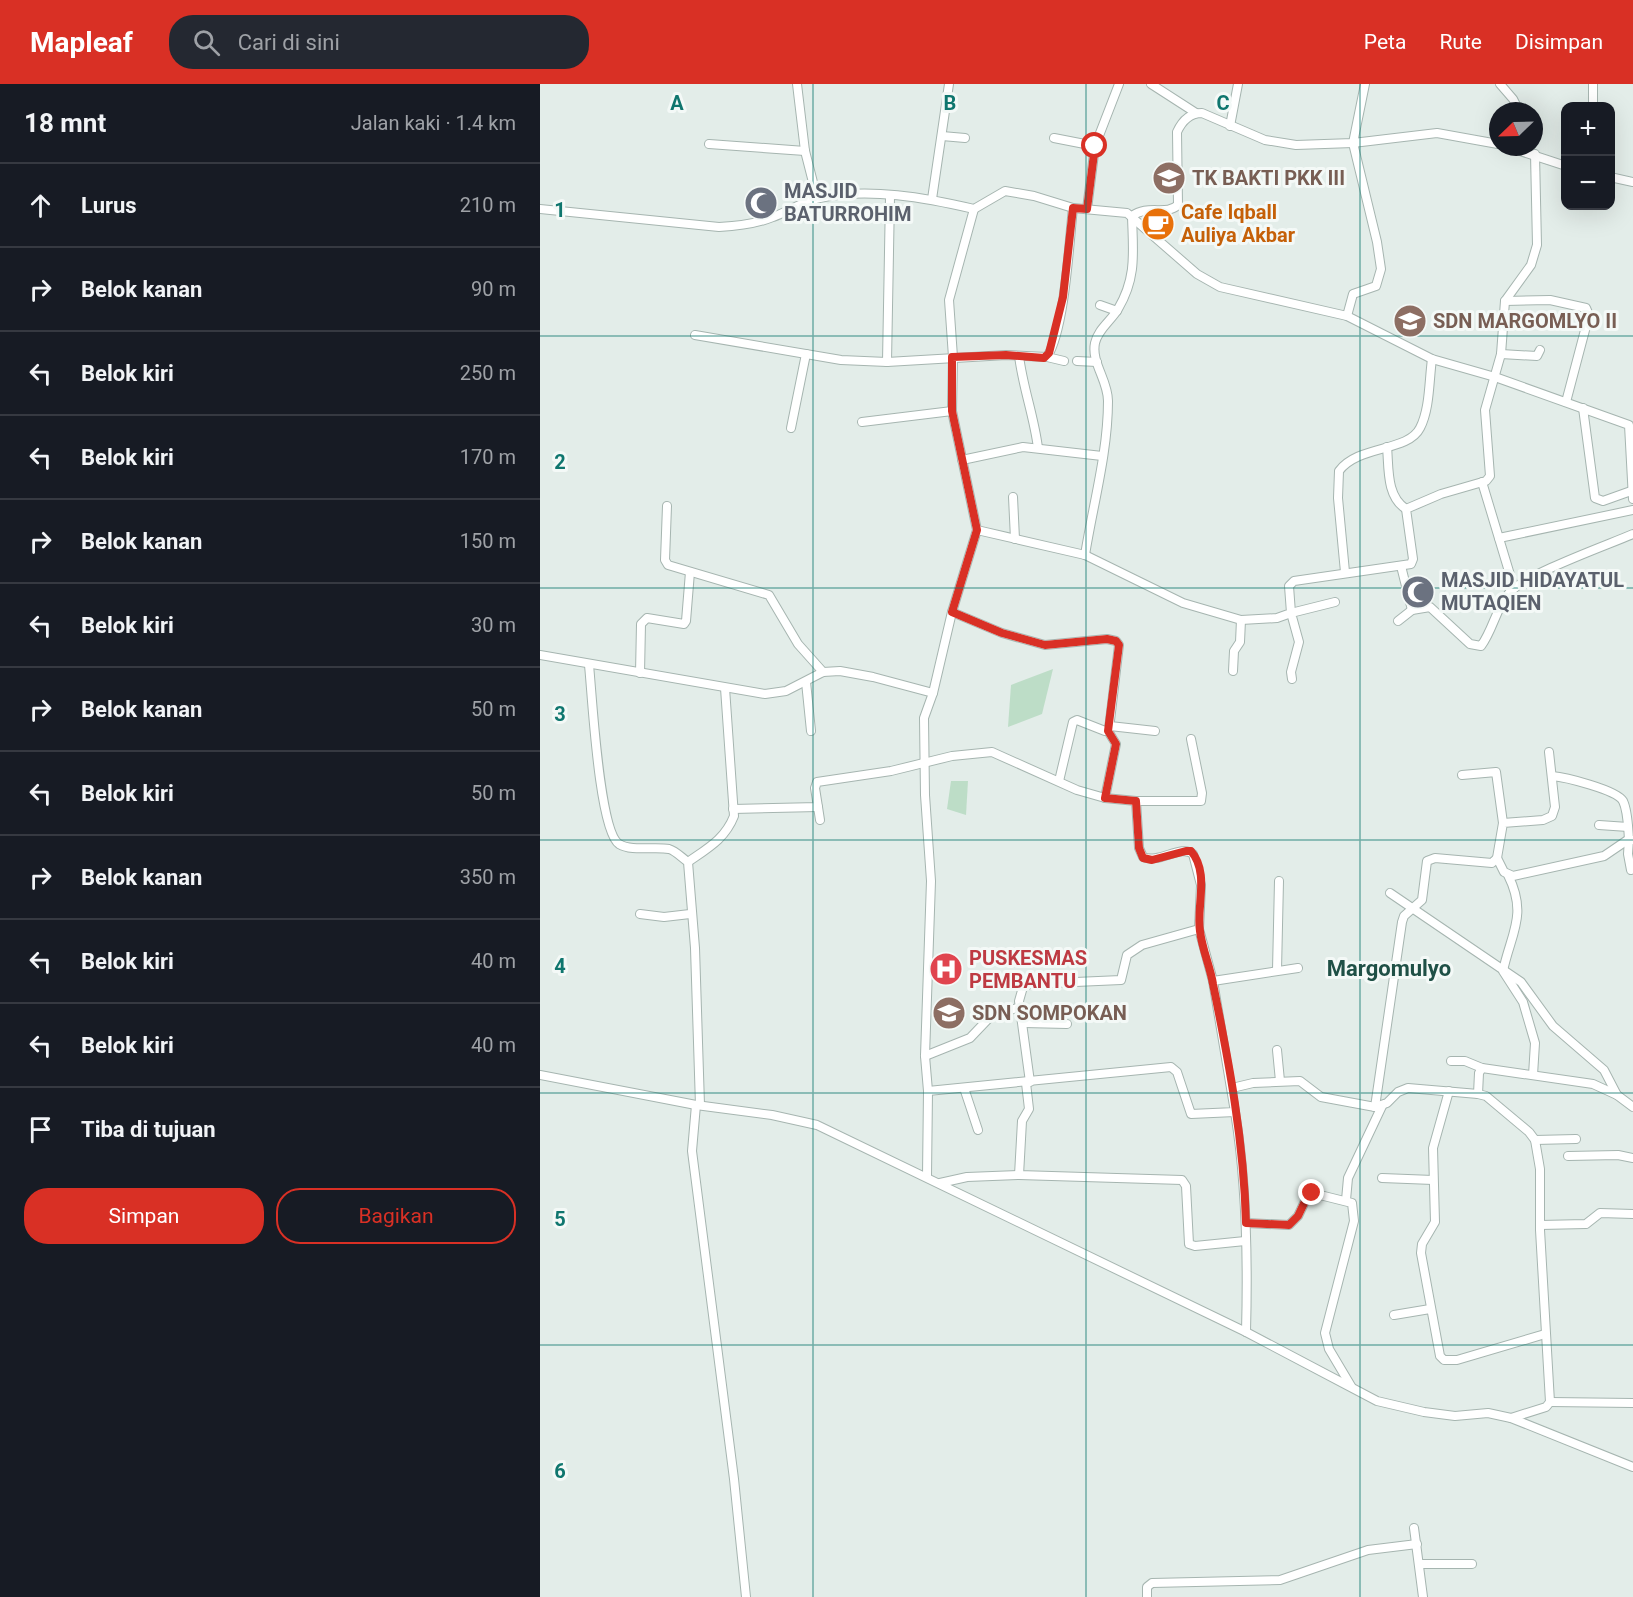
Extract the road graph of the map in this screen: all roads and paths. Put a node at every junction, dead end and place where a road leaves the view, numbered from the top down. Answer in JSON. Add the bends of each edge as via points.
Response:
{"nodes":[{"id":1,"x":796,"y":84,"type":"edge"},
{"id":2,"x":949,"y":84,"type":"edge"},
{"id":3,"x":1119,"y":84,"type":"edge"},
{"id":4,"x":1150,"y":84,"type":"edge"},
{"id":5,"x":1238,"y":84,"type":"edge"},
{"id":6,"x":1365,"y":84,"type":"edge"},
{"id":7,"x":1500,"y":84,"type":"edge"},
{"id":8,"x":1593,"y":84,"type":"edge"},
{"id":9,"x":1514,"y":102,"type":"edge"},
{"id":10,"x":1593,"y":102,"type":"edge"},
{"id":11,"x":1196,"y":113,"type":"junction"},
{"id":12,"x":1230,"y":126,"type":"junction"},
{"id":13,"x":942,"y":136,"type":"junction"},
{"id":14,"x":965,"y":138,"type":"dead end"},
{"id":15,"x":1054,"y":138,"type":"dead end"},
{"id":16,"x":1489,"y":142,"type":"edge"},
{"id":17,"x":1353,"y":143,"type":"junction"},
{"id":18,"x":709,"y":144,"type":"dead end"},
{"id":19,"x":1095,"y":146,"type":"junction"},
{"id":20,"x":805,"y":151,"type":"junction"},
{"id":21,"x":1535,"y":156,"type":"edge"},
{"id":22,"x":1540,"y":156,"type":"edge"},
{"id":23,"x":1561,"y":164,"type":"edge"},
{"id":24,"x":1615,"y":178,"type":"edge"},
{"id":25,"x":1633,"y":182,"type":"edge"},
{"id":26,"x":890,"y":196,"type":"junction"},
{"id":27,"x":817,"y":198,"type":"junction"},
{"id":28,"x":932,"y":199,"type":"junction"},
{"id":29,"x":1073,"y":208,"type":"junction"},
{"id":30,"x":540,"y":209,"type":"edge"},
{"id":31,"x":974,"y":209,"type":"junction"},
{"id":32,"x":1087,"y":209,"type":"junction"},
{"id":33,"x":1132,"y":216,"type":"junction"},
{"id":34,"x":1505,"y":301,"type":"junction"},
{"id":35,"x":1100,"y":304,"type":"dead end"},
{"id":36,"x":1117,"y":311,"type":"junction"},
{"id":37,"x":1347,"y":316,"type":"junction"},
{"id":38,"x":695,"y":335,"type":"dead end"},
{"id":39,"x":1540,"y":350,"type":"dead end"},
{"id":40,"x":806,"y":354,"type":"junction"},
{"id":41,"x":1501,"y":354,"type":"junction"},
{"id":42,"x":1019,"y":356,"type":"junction"},
{"id":43,"x":952,"y":357,"type":"junction"},
{"id":44,"x":1047,"y":357,"type":"junction"},
{"id":45,"x":1432,"y":359,"type":"junction"},
{"id":46,"x":1064,"y":361,"type":"dead end"},
{"id":47,"x":1077,"y":361,"type":"dead end"},
{"id":48,"x":887,"y":362,"type":"junction"},
{"id":49,"x":1097,"y":362,"type":"junction"},
{"id":50,"x":1495,"y":377,"type":"junction"},
{"id":51,"x":1566,"y":402,"type":"junction"},
{"id":52,"x":1583,"y":408,"type":"junction"},
{"id":53,"x":952,"y":411,"type":"junction"},
{"id":54,"x":862,"y":422,"type":"dead end"},
{"id":55,"x":1631,"y":425,"type":"edge"},
{"id":56,"x":791,"y":428,"type":"dead end"},
{"id":57,"x":1387,"y":447,"type":"junction"},
{"id":58,"x":1038,"y":448,"type":"junction"},
{"id":59,"x":1102,"y":456,"type":"junction"},
{"id":60,"x":962,"y":460,"type":"junction"},
{"id":61,"x":1482,"y":482,"type":"junction"},
{"id":62,"x":1632,"y":495,"type":"edge"},
{"id":63,"x":1013,"y":498,"type":"dead end"},
{"id":64,"x":667,"y":506,"type":"dead end"},
{"id":65,"x":1406,"y":509,"type":"junction"},
{"id":66,"x":1633,"y":510,"type":"edge"},
{"id":67,"x":977,"y":530,"type":"junction"},
{"id":68,"x":1633,"y":534,"type":"edge"},
{"id":69,"x":1499,"y":538,"type":"junction"},
{"id":70,"x":1015,"y":539,"type":"junction"},
{"id":71,"x":1084,"y":555,"type":"junction"},
{"id":72,"x":1401,"y":566,"type":"junction"},
{"id":73,"x":690,"y":572,"type":"junction"},
{"id":74,"x":1345,"y":572,"type":"junction"},
{"id":75,"x":1514,"y":588,"type":"junction"},
{"id":76,"x":1335,"y":602,"type":"dead end"},
{"id":77,"x":1412,"y":610,"type":"junction"},
{"id":78,"x":952,"y":612,"type":"junction"},
{"id":79,"x":1291,"y":613,"type":"junction"},
{"id":80,"x":1241,"y":620,"type":"junction"},
{"id":81,"x":1398,"y":621,"type":"dead end"},
{"id":82,"x":540,"y":655,"type":"edge"},
{"id":83,"x":589,"y":665,"type":"junction"},
{"id":84,"x":1233,"y":671,"type":"dead end"},
{"id":85,"x":823,"y":672,"type":"junction"},
{"id":86,"x":639,"y":673,"type":"junction"},
{"id":87,"x":1292,"y":679,"type":"dead end"},
{"id":88,"x":806,"y":682,"type":"junction"},
{"id":89,"x":725,"y":688,"type":"junction"},
{"id":90,"x":933,"y":693,"type":"junction"},
{"id":91,"x":1109,"y":728,"type":"junction"},
{"id":92,"x":811,"y":731,"type":"dead end"},
{"id":93,"x":1155,"y":731,"type":"dead end"},
{"id":94,"x":1191,"y":739,"type":"dead end"},
{"id":95,"x":1549,"y":752,"type":"dead end"},
{"id":96,"x":925,"y":761,"type":"junction"},
{"id":97,"x":1462,"y":775,"type":"dead end"},
{"id":98,"x":1552,"y":776,"type":"junction"},
{"id":99,"x":1059,"y":781,"type":"junction"},
{"id":100,"x":1105,"y":798,"type":"junction"},
{"id":101,"x":1136,"y":801,"type":"junction"},
{"id":102,"x":818,"y":807,"type":"junction"},
{"id":103,"x":733,"y":809,"type":"junction"},
{"id":104,"x":820,"y":820,"type":"dead end"},
{"id":105,"x":1503,"y":823,"type":"junction"},
{"id":106,"x":1599,"y":825,"type":"dead end"},
{"id":107,"x":1628,"y":827,"type":"junction"},
{"id":108,"x":1631,"y":839,"type":"edge"},
{"id":109,"x":1497,"y":858,"type":"junction"},
{"id":110,"x":688,"y":862,"type":"junction"},
{"id":111,"x":1631,"y":870,"type":"dead end"},
{"id":112,"x":1508,"y":875,"type":"junction"},
{"id":113,"x":1279,"y":881,"type":"dead end"},
{"id":114,"x":1390,"y":893,"type":"dead end"},
{"id":115,"x":1413,"y":909,"type":"junction"},
{"id":116,"x":640,"y":914,"type":"dead end"},
{"id":117,"x":690,"y":914,"type":"junction"},
{"id":118,"x":1199,"y":929,"type":"junction"},
{"id":119,"x":1298,"y":968,"type":"dead end"},
{"id":120,"x":1503,"y":968,"type":"junction"},
{"id":121,"x":1278,"y":970,"type":"junction"},
{"id":122,"x":1213,"y":981,"type":"junction"},
{"id":123,"x":1020,"y":1007,"type":"junction"},
{"id":124,"x":1024,"y":1023,"type":"junction"},
{"id":125,"x":1067,"y":1024,"type":"dead end"},
{"id":126,"x":1277,"y":1050,"type":"dead end"},
{"id":127,"x":926,"y":1056,"type":"junction"},
{"id":128,"x":1451,"y":1061,"type":"dead end"},
{"id":129,"x":1482,"y":1068,"type":"junction"},
{"id":130,"x":540,"y":1075,"type":"edge"},
{"id":131,"x":1533,"y":1075,"type":"junction"},
{"id":132,"x":1280,"y":1081,"type":"junction"},
{"id":133,"x":1028,"y":1082,"type":"junction"},
{"id":134,"x":964,"y":1088,"type":"junction"},
{"id":135,"x":1232,"y":1088,"type":"junction"},
{"id":136,"x":928,"y":1091,"type":"junction"},
{"id":137,"x":1449,"y":1091,"type":"junction"},
{"id":138,"x":1478,"y":1094,"type":"junction"},
{"id":139,"x":1617,"y":1095,"type":"junction"},
{"id":140,"x":698,"y":1105,"type":"junction"},
{"id":141,"x":1379,"y":1107,"type":"junction"},
{"id":142,"x":1633,"y":1107,"type":"edge"},
{"id":143,"x":1235,"y":1112,"type":"junction"},
{"id":144,"x":978,"y":1130,"type":"dead end"},
{"id":145,"x":1576,"y":1139,"type":"dead end"},
{"id":146,"x":1534,"y":1140,"type":"junction"},
{"id":147,"x":1568,"y":1156,"type":"dead end"},
{"id":148,"x":1633,"y":1158,"type":"edge"},
{"id":149,"x":1019,"y":1175,"type":"junction"},
{"id":150,"x":927,"y":1176,"type":"junction"},
{"id":151,"x":1382,"y":1178,"type":"dead end"},
{"id":152,"x":1433,"y":1180,"type":"junction"},
{"id":153,"x":940,"y":1184,"type":"junction"},
{"id":154,"x":1346,"y":1200,"type":"junction"},
{"id":155,"x":1633,"y":1214,"type":"edge"},
{"id":156,"x":1246,"y":1223,"type":"junction"},
{"id":157,"x":1540,"y":1225,"type":"junction"},
{"id":158,"x":1245,"y":1241,"type":"junction"},
{"id":159,"x":1430,"y":1309,"type":"junction"},
{"id":160,"x":1394,"y":1315,"type":"dead end"},
{"id":161,"x":1246,"y":1332,"type":"junction"},
{"id":162,"x":1545,"y":1334,"type":"junction"},
{"id":163,"x":1351,"y":1386,"type":"junction"},
{"id":164,"x":1550,"y":1402,"type":"junction"},
{"id":165,"x":1633,"y":1403,"type":"edge"},
{"id":166,"x":1511,"y":1418,"type":"junction"},
{"id":167,"x":1633,"y":1467,"type":"edge"},
{"id":168,"x":1414,"y":1528,"type":"dead end"},
{"id":169,"x":1417,"y":1544,"type":"junction"},
{"id":170,"x":1472,"y":1563,"type":"dead end"},
{"id":171,"x":1420,"y":1564,"type":"junction"},
{"id":172,"x":746,"y":1597,"type":"edge"},
{"id":173,"x":1147,"y":1597,"type":"edge"},
{"id":174,"x":1423,"y":1597,"type":"edge"}],
"edges":[{"from":1,"to":20,"type":"street"},
{"from":2,"to":13,"type":"street"},
{"from":3,"to":19,"type":"street"},
{"from":4,"to":11,"type":"street"},
{"from":5,"to":12,"type":"street"},
{"from":6,"to":17,"type":"street"},
{"from":7,"to":9,"type":"street"},
{"from":8,"to":10,"type":"street"},
{"from":11,"to":12,"type":"street"},
{"from":11,"to":33,"type":"street","via":[[1181,123],[1177,132],[1178,205],[1167,211],[1146,209]]},
{"from":12,"to":17,"type":"street","via":[[1265,140],[1296,145]]},
{"from":13,"to":14,"type":"street"},
{"from":13,"to":28,"type":"street"},
{"from":15,"to":19,"type":"street"},
{"from":16,"to":17,"type":"street","via":[[1437,133]]},
{"from":17,"to":37,"type":"street","via":[[1381,269],[1376,286],[1353,294]]},
{"from":18,"to":20,"type":"street"},
{"from":19,"to":32,"type":"street"},
{"from":20,"to":27,"type":"street"},
{"from":21,"to":34,"type":"street","via":[[1535,256]]},
{"from":22,"to":23,"type":"street"},
{"from":24,"to":25,"type":"street"},
{"from":26,"to":27,"type":"street","via":[[855,193]]},
{"from":26,"to":28,"type":"street"},
{"from":26,"to":48,"type":"street"},
{"from":27,"to":30,"type":"street","via":[[772,218],[719,227]]},
{"from":28,"to":31,"type":"street"},
{"from":29,"to":31,"type":"street","via":[[1005,191]]},
{"from":29,"to":32,"type":"street"},
{"from":29,"to":44,"type":"street","via":[[1063,297]]},
{"from":31,"to":43,"type":"street","via":[[949,300]]},
{"from":32,"to":33,"type":"street"},
{"from":33,"to":36,"type":"street","via":[[1134,274]]},
{"from":33,"to":37,"type":"street","via":[[1209,283]]},
{"from":34,"to":41,"type":"street"},
{"from":34,"to":51,"type":"street","via":[[1550,300],[1586,308],[1589,315]]},
{"from":35,"to":36,"type":"street"},
{"from":36,"to":49,"type":"street","via":[[1097,338]]},
{"from":37,"to":45,"type":"street"},
{"from":38,"to":40,"type":"street"},
{"from":39,"to":41,"type":"street","via":[[1538,356]]},
{"from":40,"to":48,"type":"street"},
{"from":40,"to":56,"type":"street"},
{"from":41,"to":50,"type":"street"},
{"from":42,"to":43,"type":"street"},
{"from":42,"to":44,"type":"street"},
{"from":42,"to":58,"type":"street"},
{"from":43,"to":48,"type":"street"},
{"from":43,"to":53,"type":"street"},
{"from":44,"to":46,"type":"street"},
{"from":45,"to":50,"type":"street"},
{"from":45,"to":57,"type":"street","via":[[1420,429],[1412,438]]},
{"from":47,"to":49,"type":"street"},
{"from":49,"to":59,"type":"street","via":[[1108,400]]},
{"from":50,"to":51,"type":"street"},
{"from":50,"to":61,"type":"street","via":[[1485,410],[1490,476]]},
{"from":51,"to":52,"type":"street"},
{"from":52,"to":55,"type":"street"},
{"from":52,"to":62,"type":"street","via":[[1595,498],[1603,501]]},
{"from":53,"to":54,"type":"street"},
{"from":53,"to":60,"type":"street"},
{"from":55,"to":62,"type":"street"},
{"from":57,"to":65,"type":"street","via":[[1391,491]]},
{"from":57,"to":74,"type":"street","via":[[1354,458],[1339,471]]},
{"from":58,"to":59,"type":"street"},
{"from":58,"to":60,"type":"street"},
{"from":59,"to":71,"type":"street"},
{"from":60,"to":67,"type":"street"},
{"from":61,"to":65,"type":"street"},
{"from":61,"to":69,"type":"street"},
{"from":63,"to":70,"type":"street"},
{"from":64,"to":73,"type":"street","via":[[665,560],[671,567]]},
{"from":65,"to":72,"type":"street","via":[[1413,559],[1411,564]]},
{"from":66,"to":69,"type":"street"},
{"from":67,"to":70,"type":"street"},
{"from":67,"to":78,"type":"street"},
{"from":68,"to":75,"type":"street"},
{"from":69,"to":75,"type":"street"},
{"from":70,"to":71,"type":"street"},
{"from":71,"to":80,"type":"street","via":[[1183,603]]},
{"from":72,"to":74,"type":"street"},
{"from":72,"to":77,"type":"street"},
{"from":73,"to":85,"type":"street","via":[[769,595],[798,644]]},
{"from":73,"to":86,"type":"street","via":[[684,624],[646,618],[641,624]]},
{"from":74,"to":79,"type":"street","via":[[1290,583]]},
{"from":75,"to":77,"type":"street","via":[[1481,646],[1470,644],[1433,608]]},
{"from":76,"to":79,"type":"street"},
{"from":77,"to":81,"type":"street"},
{"from":78,"to":90,"type":"street"},
{"from":78,"to":91,"type":"street","via":[[1002,633],[1045,645],[1116,641],[1121,650]]},
{"from":79,"to":80,"type":"street","via":[[1277,618]]},
{"from":79,"to":87,"type":"street","via":[[1299,642]]},
{"from":80,"to":84,"type":"street"},
{"from":82,"to":83,"type":"street"},
{"from":83,"to":86,"type":"street"},
{"from":83,"to":110,"type":"street","via":[[601,785],[613,837],[631,847],[672,850]]},
{"from":85,"to":88,"type":"street"},
{"from":85,"to":90,"type":"street","via":[[850,671]]},
{"from":86,"to":89,"type":"street"},
{"from":88,"to":89,"type":"street","via":[[786,691],[765,694]]},
{"from":88,"to":92,"type":"street"},
{"from":89,"to":103,"type":"street"},
{"from":90,"to":96,"type":"street","via":[[924,718]]},
{"from":91,"to":93,"type":"street"},
{"from":91,"to":99,"type":"street","via":[[1074,720]]},
{"from":91,"to":100,"type":"street","via":[[1116,744]]},
{"from":94,"to":101,"type":"street","via":[[1201,801]]},
{"from":95,"to":98,"type":"street"},
{"from":96,"to":99,"type":"street","via":[[992,752]]},
{"from":96,"to":102,"type":"street","via":[[891,771],[818,782]]},
{"from":96,"to":127,"type":"street","via":[[931,881]]},
{"from":97,"to":105,"type":"street","via":[[1496,772]]},
{"from":98,"to":105,"type":"street","via":[[1552,816]]},
{"from":98,"to":107,"type":"street","via":[[1616,795],[1624,803]]},
{"from":99,"to":100,"type":"street"},
{"from":100,"to":101,"type":"street"},
{"from":101,"to":118,"type":"street","via":[[1143,858],[1152,860],[1186,851],[1193,854],[1201,885]]},
{"from":102,"to":103,"type":"street"},
{"from":102,"to":104,"type":"street"},
{"from":103,"to":110,"type":"street","via":[[728,831]]},
{"from":105,"to":109,"type":"street"},
{"from":106,"to":107,"type":"street"},
{"from":107,"to":108,"type":"street"},
{"from":108,"to":111,"type":"street"},
{"from":108,"to":112,"type":"street","via":[[1604,856],[1550,870]]},
{"from":109,"to":112,"type":"street"},
{"from":109,"to":115,"type":"street","via":[[1488,865],[1430,858],[1422,900]]},
{"from":110,"to":117,"type":"street"},
{"from":112,"to":120,"type":"street","via":[[1519,912]]},
{"from":113,"to":121,"type":"street"},
{"from":114,"to":115,"type":"street"},
{"from":115,"to":120,"type":"street"},
{"from":115,"to":141,"type":"street","via":[[1402,922]]},
{"from":116,"to":117,"type":"street"},
{"from":117,"to":140,"type":"street","via":[[695,948]]},
{"from":118,"to":122,"type":"street"},
{"from":118,"to":123,"type":"street","via":[[1142,945],[1127,956],[1120,980],[1026,985],[1020,992]]},
{"from":119,"to":121,"type":"street"},
{"from":120,"to":131,"type":"street","via":[[1503,974],[1523,1002],[1534,1043]]},
{"from":120,"to":139,"type":"street","via":[[1521,982],[1553,1026],[1604,1070]]},
{"from":121,"to":122,"type":"street"},
{"from":122,"to":135,"type":"street"},
{"from":123,"to":124,"type":"street"},
{"from":123,"to":127,"type":"street","via":[[991,1016],[970,1038]]},
{"from":124,"to":125,"type":"street"},
{"from":124,"to":133,"type":"street"},
{"from":126,"to":132,"type":"street"},
{"from":127,"to":136,"type":"street"},
{"from":128,"to":129,"type":"street","via":[[1465,1061]]},
{"from":129,"to":131,"type":"street"},
{"from":129,"to":138,"type":"street"},
{"from":130,"to":140,"type":"street"},
{"from":131,"to":139,"type":"street","via":[[1593,1084]]},
{"from":132,"to":135,"type":"street"},
{"from":132,"to":141,"type":"street","via":[[1300,1081],[1321,1097]]},
{"from":133,"to":134,"type":"street"},
{"from":133,"to":143,"type":"street","via":[[1171,1067],[1177,1072],[1191,1114]]},
{"from":133,"to":149,"type":"street","via":[[1029,1109],[1023,1116]]},
{"from":134,"to":136,"type":"street"},
{"from":134,"to":144,"type":"street"},
{"from":135,"to":143,"type":"street"},
{"from":136,"to":150,"type":"street"},
{"from":137,"to":138,"type":"street"},
{"from":137,"to":141,"type":"street","via":[[1408,1088]]},
{"from":137,"to":152,"type":"street","via":[[1434,1148]]},
{"from":138,"to":146,"type":"street","via":[[1506,1110]]},
{"from":139,"to":142,"type":"street"},
{"from":140,"to":150,"type":"street","via":[[817,1125]]},
{"from":140,"to":172,"type":"street","via":[[692,1151]]},
{"from":141,"to":154,"type":"street","via":[[1348,1178]]},
{"from":143,"to":156,"type":"street"},
{"from":145,"to":146,"type":"street"},
{"from":146,"to":157,"type":"street","via":[[1540,1169]]},
{"from":147,"to":148,"type":"street"},
{"from":149,"to":153,"type":"street"},
{"from":149,"to":158,"type":"street","via":[[1182,1180],[1186,1186],[1189,1244]]},
{"from":150,"to":153,"type":"street"},
{"from":151,"to":152,"type":"street"},
{"from":152,"to":159,"type":"street","via":[[1435,1222],[1421,1253]]},
{"from":153,"to":161,"type":"street"},
{"from":154,"to":156,"type":"street","via":[[1312,1193],[1289,1225]]},
{"from":154,"to":163,"type":"street","via":[[1352,1203],[1356,1215],[1325,1333],[1333,1357]]},
{"from":155,"to":157,"type":"street","via":[[1604,1212],[1597,1213],[1586,1224]]},
{"from":156,"to":158,"type":"street"},
{"from":157,"to":162,"type":"street"},
{"from":158,"to":161,"type":"street"},
{"from":159,"to":160,"type":"street"},
{"from":159,"to":162,"type":"street","via":[[1444,1360],[1458,1360]]},
{"from":161,"to":163,"type":"street"},
{"from":162,"to":164,"type":"street"},
{"from":163,"to":166,"type":"street","via":[[1377,1401],[1404,1408],[1455,1416],[1488,1413]]},
{"from":164,"to":165,"type":"street"},
{"from":164,"to":166,"type":"street","via":[[1546,1407]]},
{"from":166,"to":167,"type":"street"},
{"from":168,"to":169,"type":"street"},
{"from":169,"to":171,"type":"street"},
{"from":169,"to":173,"type":"street","via":[[1368,1550],[1280,1580],[1152,1583],[1147,1587]]},
{"from":170,"to":171,"type":"street"},
{"from":171,"to":174,"type":"street"}]}
